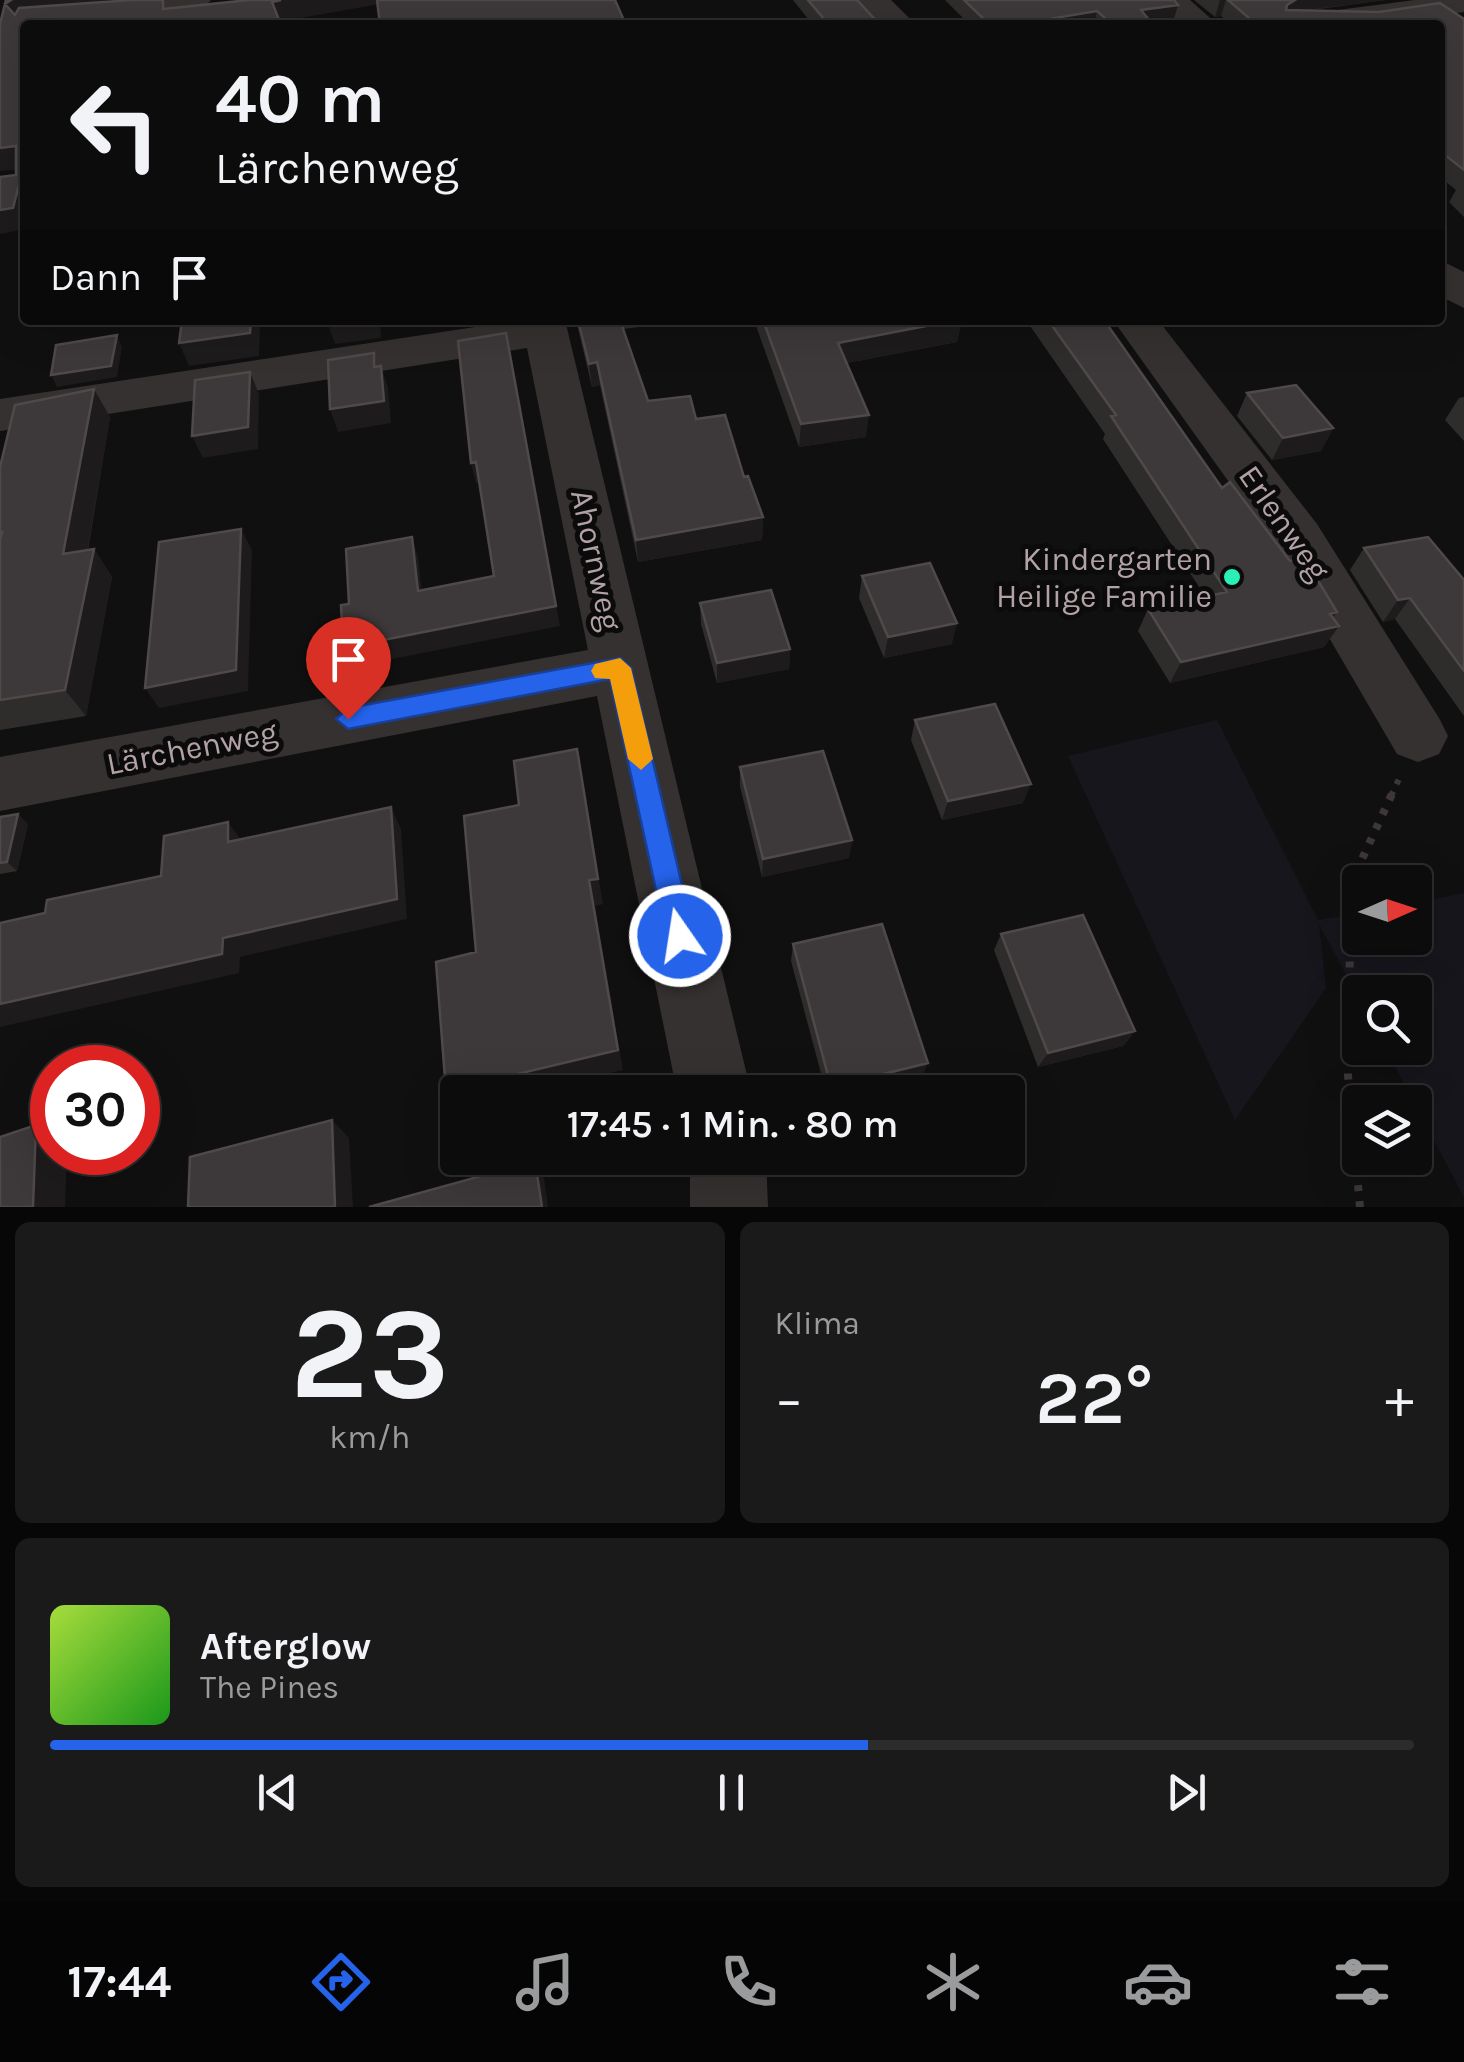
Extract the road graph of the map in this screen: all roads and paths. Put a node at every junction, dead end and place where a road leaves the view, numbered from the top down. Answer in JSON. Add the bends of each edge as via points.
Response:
{"nodes":[{"id":1,"x":195,"y":0,"type":"edge"},
{"id":2,"x":872,"y":0,"type":"edge"},
{"id":3,"x":1170,"y":0,"type":"edge"},
{"id":4,"x":1452,"y":7,"type":"edge"},
{"id":5,"x":67,"y":20,"type":"edge"},
{"id":6,"x":894,"y":20,"type":"edge"},
{"id":7,"x":1196,"y":20,"type":"edge"},
{"id":8,"x":1342,"y":20,"type":"edge"},
{"id":9,"x":1445,"y":278,"type":"edge"},
{"id":10,"x":1464,"y":295,"type":"edge"},
{"id":11,"x":1139,"y":325,"type":"edge"},
{"id":12,"x":544,"y":326,"type":"edge"},
{"id":13,"x":0,"y":415,"type":"edge"},
{"id":14,"x":620,"y":668,"type":"junction"},
{"id":15,"x":1418,"y":736,"type":"joint"},
{"id":16,"x":0,"y":784,"type":"edge"},
{"id":17,"x":710,"y":1075,"type":"edge"},
{"id":18,"x":729,"y":1175,"type":"edge"},
{"id":19,"x":730,"y":1207,"type":"edge"},
{"id":20,"x":1360,"y":1207,"type":"edge"}],
"edges":[{"from":1,"to":5,"type":"street"},
{"from":2,"to":6,"type":"street"},
{"from":3,"to":7,"type":"street"},
{"from":4,"to":8,"type":"street"},
{"from":9,"to":10,"type":"street"},
{"from":11,"to":15,"type":"street","name":"Erlenweg","via":[[1298,538]]},
{"from":12,"to":13,"type":"street"},
{"from":12,"to":14,"type":"street","name":"Ahornweg"},
{"from":14,"to":16,"type":"street","name":"Lärchenweg"},
{"from":14,"to":17,"type":"street","name":"Ahornweg"},
{"from":15,"to":20,"type":"path","via":[[1351,883],[1348,1075]]},
{"from":18,"to":19,"type":"street"}]}
